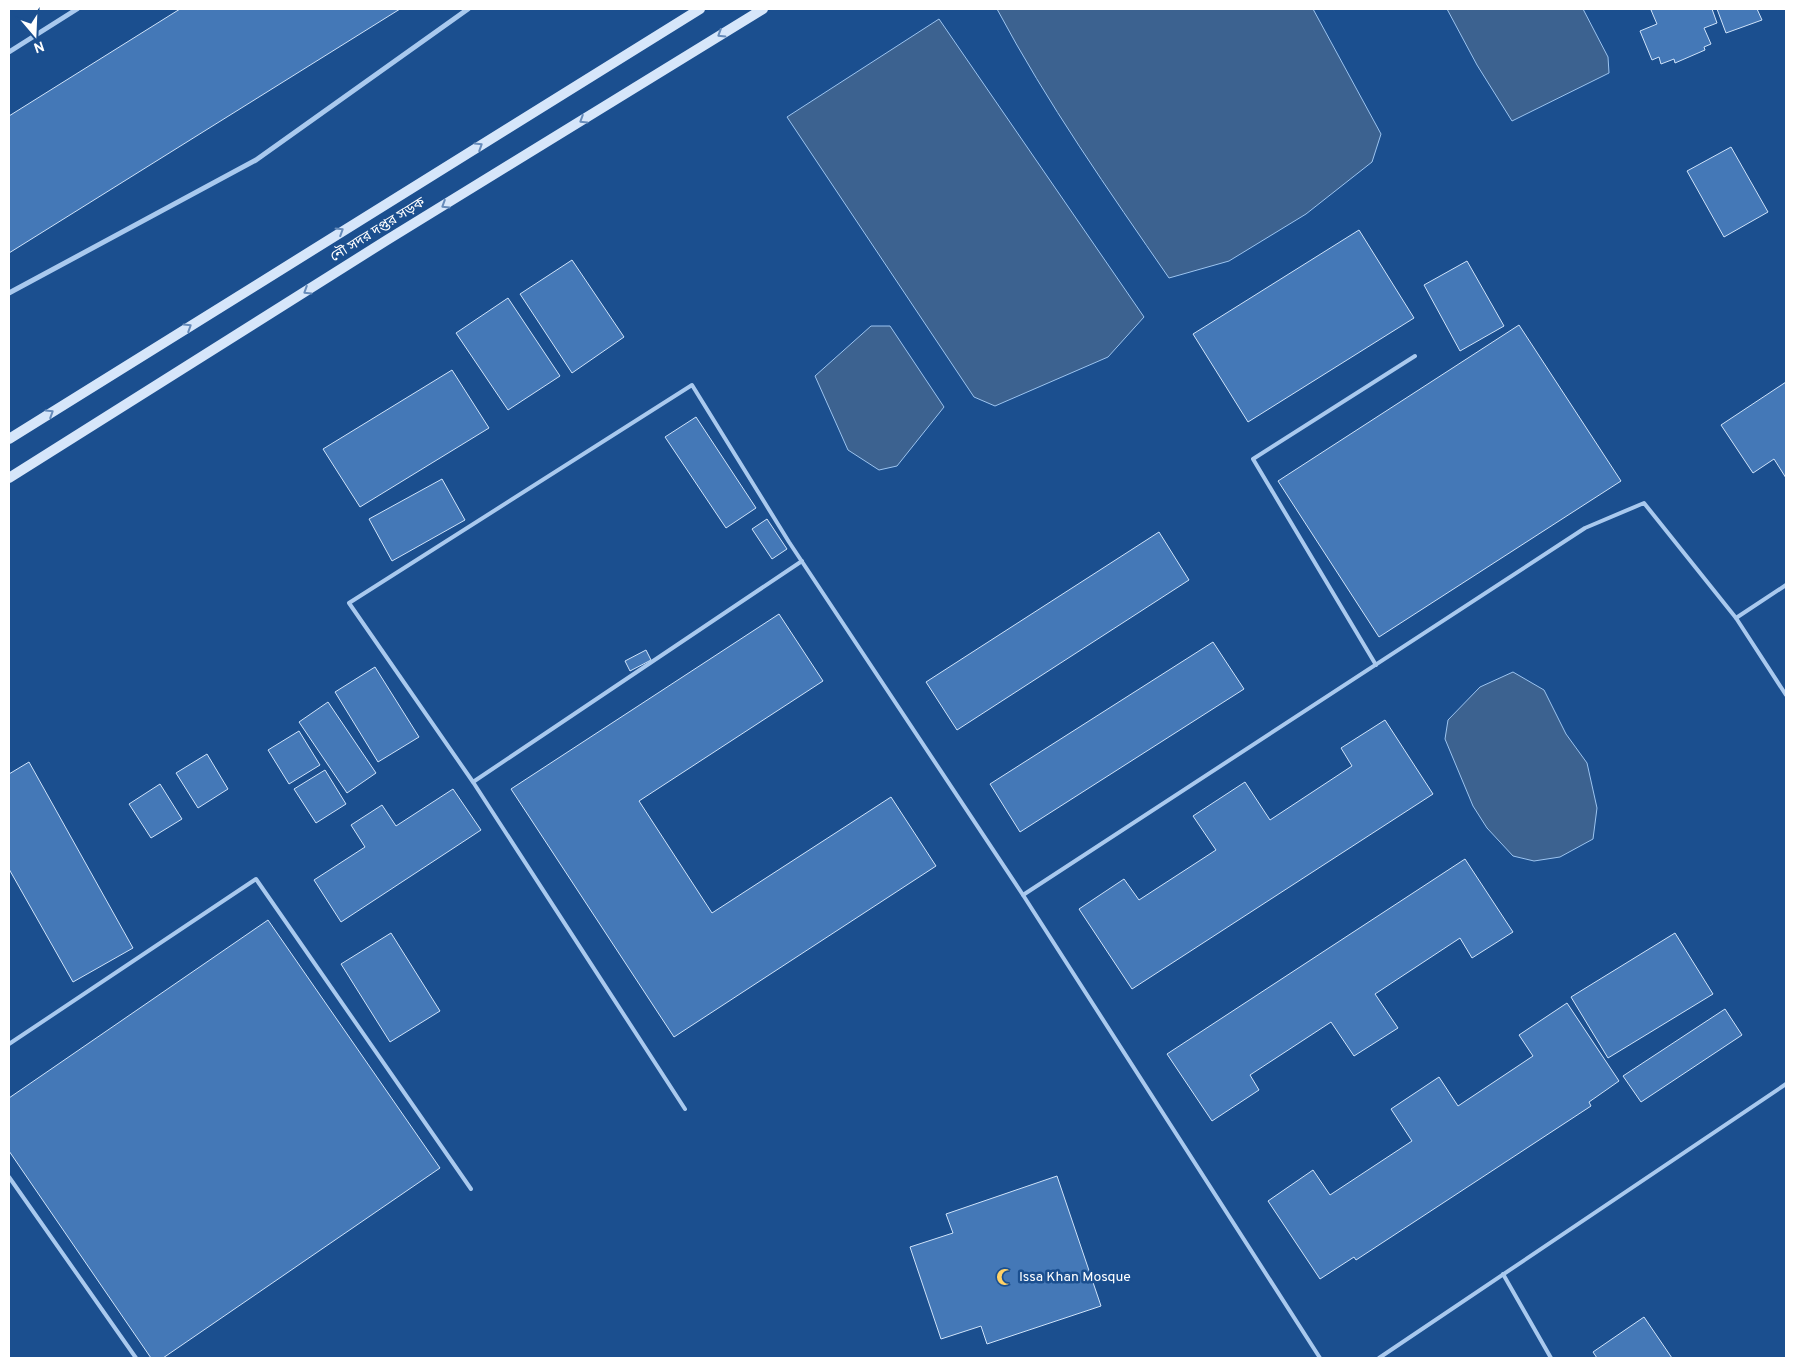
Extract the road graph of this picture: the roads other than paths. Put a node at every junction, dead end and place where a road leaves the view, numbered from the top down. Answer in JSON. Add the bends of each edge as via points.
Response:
{"nodes":[{"id":1,"x":77,"y":9,"type":"edge"},
{"id":2,"x":468,"y":9,"type":"edge"},
{"id":3,"x":700,"y":9,"type":"edge"},
{"id":4,"x":763,"y":9,"type":"edge"},
{"id":5,"x":9,"y":52,"type":"edge"},
{"id":6,"x":9,"y":293,"type":"edge"},
{"id":7,"x":1415,"y":356,"type":"dead end"},
{"id":8,"x":9,"y":439,"type":"edge"},
{"id":9,"x":9,"y":478,"type":"edge"},
{"id":10,"x":802,"y":561,"type":"junction"},
{"id":11,"x":1786,"y":585,"type":"edge"},
{"id":12,"x":1736,"y":618,"type":"junction"},
{"id":13,"x":1376,"y":665,"type":"junction"},
{"id":14,"x":1786,"y":695,"type":"edge"},
{"id":15,"x":474,"y":782,"type":"junction"},
{"id":16,"x":1023,"y":895,"type":"junction"},
{"id":17,"x":9,"y":1044,"type":"edge"},
{"id":18,"x":1786,"y":1084,"type":"edge"},
{"id":19,"x":685,"y":1109,"type":"dead end"},
{"id":20,"x":9,"y":1177,"type":"edge"},
{"id":21,"x":470,"y":1189,"type":"dead end"},
{"id":22,"x":1503,"y":1274,"type":"junction"},
{"id":23,"x":136,"y":1358,"type":"edge"},
{"id":24,"x":1320,"y":1358,"type":"edge"},
{"id":25,"x":1379,"y":1358,"type":"edge"},
{"id":26,"x":1551,"y":1358,"type":"edge"}],
"edges":[{"from":1,"to":5,"type":"street"},
{"from":2,"to":6,"type":"street","via":[[256,160]]},
{"from":8,"to":3,"type":"main road","name":"নৌ সদর দপ্তর সড়ক","one_way":true},
{"from":4,"to":9,"type":"main road","name":"নৌ সদর দপ্তর সড়ক","one_way":true},
{"from":7,"to":13,"type":"lane","via":[[1253,459]]},
{"from":10,"to":15,"type":"lane"},
{"from":10,"to":15,"type":"lane","via":[[692,385],[349,603]]},
{"from":10,"to":16,"type":"lane"},
{"from":11,"to":12,"type":"lane"},
{"from":12,"to":13,"type":"lane","via":[[1644,504],[1585,528]]},
{"from":12,"to":14,"type":"lane"},
{"from":13,"to":16,"type":"lane"},
{"from":15,"to":19,"type":"lane"},
{"from":16,"to":24,"type":"lane"},
{"from":17,"to":21,"type":"lane","via":[[256,879]]},
{"from":18,"to":22,"type":"lane"},
{"from":20,"to":23,"type":"lane"},
{"from":22,"to":25,"type":"lane"},
{"from":22,"to":26,"type":"lane"}]}
